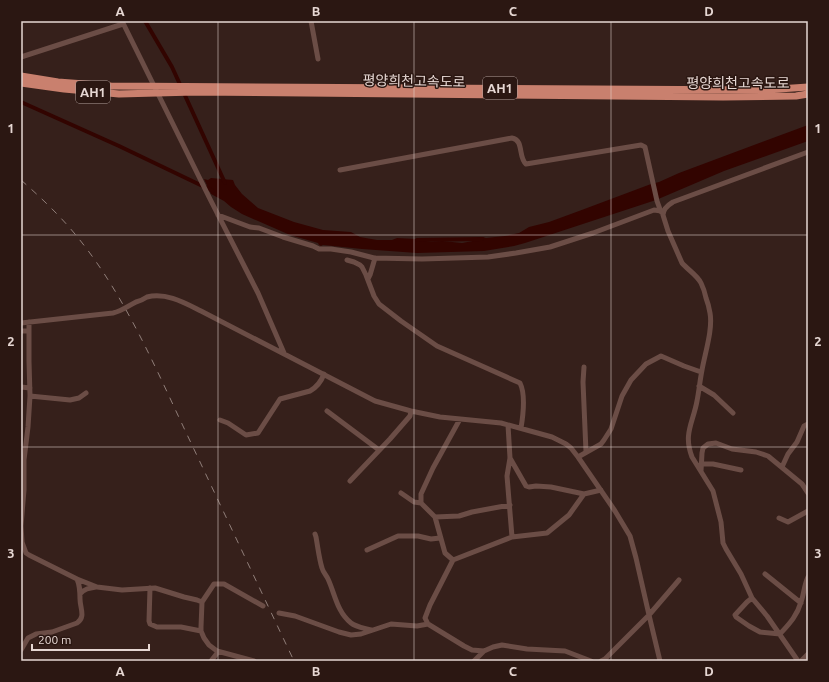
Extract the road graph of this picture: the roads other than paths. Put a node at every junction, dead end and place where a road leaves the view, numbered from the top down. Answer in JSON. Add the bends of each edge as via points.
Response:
{"nodes":[{"id":1,"x":311,"y":21,"type":"edge"},
{"id":2,"x":122,"y":23,"type":"edge"},
{"id":3,"x":21,"y":57,"type":"edge"},
{"id":4,"x":318,"y":59,"type":"dead end"},
{"id":5,"x":21,"y":76,"type":"edge"},
{"id":6,"x":21,"y":82,"type":"edge"},
{"id":7,"x":808,"y":87,"type":"edge"},
{"id":8,"x":193,"y":89,"type":"junction"},
{"id":9,"x":164,"y":90,"type":"junction"},
{"id":10,"x":808,"y":94,"type":"edge"},
{"id":11,"x":808,"y":152,"type":"edge"},
{"id":12,"x":340,"y":170,"type":"dead end"},
{"id":13,"x":662,"y":213,"type":"junction"},
{"id":14,"x":218,"y":215,"type":"junction"},
{"id":15,"x":375,"y":258,"type":"junction"},
{"id":16,"x":347,"y":260,"type":"dead end"},
{"id":17,"x":368,"y":279,"type":"junction"},
{"id":18,"x":30,"y":322,"type":"junction"},
{"id":19,"x":21,"y":323,"type":"edge"},
{"id":20,"x":21,"y":330,"type":"edge"},
{"id":21,"x":29,"y":331,"type":"junction"},
{"id":22,"x":284,"y":353,"type":"junction"},
{"id":23,"x":584,"y":367,"type":"dead end"},
{"id":24,"x":701,"y":372,"type":"junction"},
{"id":25,"x":324,"y":374,"type":"junction"},
{"id":26,"x":699,"y":386,"type":"junction"},
{"id":27,"x":21,"y":387,"type":"edge"},
{"id":28,"x":30,"y":388,"type":"junction"},
{"id":29,"x":86,"y":393,"type":"dead end"},
{"id":30,"x":30,"y":396,"type":"junction"},
{"id":31,"x":328,"y":411,"type":"dead end"},
{"id":32,"x":411,"y":411,"type":"junction"},
{"id":33,"x":733,"y":413,"type":"dead end"},
{"id":34,"x":460,"y":419,"type":"junction"},
{"id":35,"x":220,"y":420,"type":"dead end"},
{"id":36,"x":808,"y":424,"type":"edge"},
{"id":37,"x":508,"y":425,"type":"junction"},
{"id":38,"x":521,"y":428,"type":"junction"},
{"id":39,"x":379,"y":450,"type":"junction"},
{"id":40,"x":586,"y":452,"type":"junction"},
{"id":41,"x":578,"y":457,"type":"junction"},
{"id":42,"x":510,"y":458,"type":"junction"},
{"id":43,"x":702,"y":464,"type":"junction"},
{"id":44,"x":782,"y":467,"type":"junction"},
{"id":45,"x":741,"y":470,"type":"dead end"},
{"id":46,"x":701,"y":471,"type":"junction"},
{"id":47,"x":350,"y":481,"type":"dead end"},
{"id":48,"x":601,"y":490,"type":"junction"},
{"id":49,"x":808,"y":492,"type":"edge"},
{"id":50,"x":400,"y":493,"type":"dead end"},
{"id":51,"x":584,"y":494,"type":"junction"},
{"id":52,"x":421,"y":503,"type":"junction"},
{"id":53,"x":510,"y":505,"type":"junction"},
{"id":54,"x":807,"y":514,"type":"edge"},
{"id":55,"x":435,"y":517,"type":"junction"},
{"id":56,"x":779,"y":518,"type":"dead end"},
{"id":57,"x":315,"y":534,"type":"dead end"},
{"id":58,"x":512,"y":537,"type":"junction"},
{"id":59,"x":440,"y":538,"type":"junction"},
{"id":60,"x":367,"y":550,"type":"dead end"},
{"id":61,"x":23,"y":553,"type":"edge"},
{"id":62,"x":453,"y":560,"type":"junction"},
{"id":63,"x":765,"y":574,"type":"dead end"},
{"id":64,"x":808,"y":577,"type":"edge"},
{"id":65,"x":77,"y":579,"type":"junction"},
{"id":66,"x":679,"y":580,"type":"dead end"},
{"id":67,"x":97,"y":587,"type":"junction"},
{"id":68,"x":150,"y":588,"type":"junction"},
{"id":69,"x":80,"y":594,"type":"junction"},
{"id":70,"x":752,"y":598,"type":"junction"},
{"id":71,"x":202,"y":602,"type":"junction"},
{"id":72,"x":801,"y":603,"type":"junction"},
{"id":73,"x":263,"y":606,"type":"dead end"},
{"id":74,"x":279,"y":613,"type":"dead end"},
{"id":75,"x":649,"y":616,"type":"junction"},
{"id":76,"x":428,"y":624,"type":"junction"},
{"id":77,"x":372,"y":630,"type":"junction"},
{"id":78,"x":201,"y":631,"type":"junction"},
{"id":79,"x":780,"y":634,"type":"junction"},
{"id":80,"x":21,"y":650,"type":"edge"},
{"id":81,"x":484,"y":651,"type":"junction"},
{"id":82,"x":218,"y":652,"type":"junction"},
{"id":83,"x":808,"y":654,"type":"edge"},
{"id":84,"x":236,"y":659,"type":"edge"},
{"id":85,"x":211,"y":661,"type":"edge"},
{"id":86,"x":254,"y":661,"type":"edge"},
{"id":87,"x":474,"y":661,"type":"edge"},
{"id":88,"x":591,"y":661,"type":"edge"},
{"id":89,"x":600,"y":661,"type":"edge"},
{"id":90,"x":660,"y":661,"type":"edge"},
{"id":91,"x":800,"y":661,"type":"edge"}],
"edges":[{"from":1,"to":4,"type":"street"},
{"from":2,"to":3,"type":"street"},
{"from":2,"to":14,"type":"street"},
{"from":5,"to":9,"type":"highway","name":"평양희천고속도로","number":"AH1","via":[[58,82]]},
{"from":6,"to":9,"type":"highway","name":"평양희천고속도로","number":"AH1","via":[[120,94]]},
{"from":7,"to":8,"type":"highway","name":"평양희천고속도로","number":"AH1","via":[[764,90]]},
{"from":8,"to":9,"type":"highway","name":"평양희천고속도로","number":"AH1"},
{"from":8,"to":10,"type":"highway","name":"평양희천고속도로","number":"AH1","via":[[716,97]]},
{"from":11,"to":13,"type":"street","via":[[673,202]]},
{"from":12,"to":13,"type":"street","via":[[512,138],[518,142],[526,164],[641,145],[645,148]]},
{"from":13,"to":15,"type":"street","via":[[654,210],[563,243],[516,253],[488,257]]},
{"from":13,"to":24,"type":"street","via":[[682,263],[702,284],[709,307],[711,321]]},
{"from":14,"to":15,"type":"street","via":[[319,249],[351,252]]},
{"from":14,"to":22,"type":"street","via":[[258,293]]},
{"from":15,"to":17,"type":"street"},
{"from":16,"to":17,"type":"street","via":[[360,265]]},
{"from":17,"to":38,"type":"street","via":[[379,304],[437,346],[520,383],[523,396]]},
{"from":18,"to":19,"type":"street"},
{"from":18,"to":21,"type":"street"},
{"from":18,"to":22,"type":"street","via":[[113,313],[147,297],[166,296]]},
{"from":20,"to":21,"type":"street"},
{"from":21,"to":28,"type":"street"},
{"from":22,"to":25,"type":"street"},
{"from":23,"to":40,"type":"street"},
{"from":24,"to":26,"type":"street"},
{"from":24,"to":40,"type":"street","via":[[661,356],[646,364],[631,380],[622,396],[611,429],[604,440]]},
{"from":25,"to":32,"type":"street","via":[[375,401]]},
{"from":25,"to":35,"type":"street","via":[[314,389],[280,399],[258,433],[246,435]]},
{"from":26,"to":33,"type":"street","via":[[714,395]]},
{"from":26,"to":46,"type":"street","via":[[688,442],[692,458]]},
{"from":27,"to":28,"type":"street"},
{"from":28,"to":30,"type":"street"},
{"from":29,"to":30,"type":"street","via":[[70,400]]},
{"from":30,"to":61,"type":"street","via":[[21,526]]},
{"from":31,"to":39,"type":"street"},
{"from":32,"to":34,"type":"street"},
{"from":32,"to":39,"type":"street","via":[[410,416]]},
{"from":34,"to":37,"type":"street"},
{"from":34,"to":52,"type":"street","via":[[424,487]]},
{"from":36,"to":44,"type":"street","via":[[804,426]]},
{"from":37,"to":38,"type":"street"},
{"from":37,"to":42,"type":"street"},
{"from":38,"to":41,"type":"street","via":[[560,440]]},
{"from":39,"to":47,"type":"street"},
{"from":40,"to":41,"type":"street"},
{"from":41,"to":48,"type":"street"},
{"from":42,"to":51,"type":"street","via":[[526,486],[550,487]]},
{"from":42,"to":53,"type":"street","via":[[507,476]]},
{"from":43,"to":44,"type":"street","via":[[703,448],[716,442],[732,449],[762,453]]},
{"from":43,"to":45,"type":"street"},
{"from":43,"to":46,"type":"street"},
{"from":44,"to":49,"type":"street"},
{"from":46,"to":70,"type":"street","via":[[713,491],[721,522],[723,543]]},
{"from":48,"to":51,"type":"street"},
{"from":48,"to":75,"type":"street","via":[[630,536]]},
{"from":50,"to":52,"type":"street","via":[[414,502]]},
{"from":51,"to":58,"type":"street","via":[[569,515],[547,533]]},
{"from":52,"to":55,"type":"street"},
{"from":53,"to":55,"type":"street","via":[[459,516]]},
{"from":53,"to":58,"type":"street"},
{"from":54,"to":56,"type":"street","via":[[788,522]]},
{"from":55,"to":59,"type":"street"},
{"from":57,"to":77,"type":"street","via":[[323,571],[343,614],[355,626]]},
{"from":58,"to":62,"type":"street"},
{"from":59,"to":60,"type":"street","via":[[398,536]]},
{"from":59,"to":62,"type":"street","via":[[445,553]]},
{"from":61,"to":65,"type":"street"},
{"from":62,"to":76,"type":"street","via":[[426,614]]},
{"from":63,"to":72,"type":"street"},
{"from":64,"to":72,"type":"street"},
{"from":65,"to":67,"type":"street"},
{"from":65,"to":69,"type":"street"},
{"from":66,"to":75,"type":"street"},
{"from":67,"to":68,"type":"street","via":[[122,590]]},
{"from":67,"to":69,"type":"street","via":[[84,590]]},
{"from":68,"to":71,"type":"street"},
{"from":68,"to":78,"type":"street","via":[[150,624],[157,627],[176,626]]},
{"from":69,"to":80,"type":"street","via":[[82,614],[77,624],[36,634],[28,638]]},
{"from":70,"to":79,"type":"street"},
{"from":70,"to":79,"type":"street","via":[[735,615],[736,617],[760,632]]},
{"from":71,"to":73,"type":"street","via":[[214,584],[224,584]]},
{"from":71,"to":78,"type":"street"},
{"from":72,"to":79,"type":"street","via":[[794,619]]},
{"from":74,"to":77,"type":"street","via":[[345,634],[355,635]]},
{"from":75,"to":89,"type":"street","via":[[606,659]]},
{"from":75,"to":90,"type":"street"},
{"from":76,"to":77,"type":"street","via":[[391,624]]},
{"from":76,"to":81,"type":"street","via":[[472,650]]},
{"from":78,"to":82,"type":"street","via":[[206,642]]},
{"from":79,"to":91,"type":"street"},
{"from":81,"to":87,"type":"street"},
{"from":81,"to":88,"type":"street","via":[[502,645],[565,651]]},
{"from":82,"to":84,"type":"street"},
{"from":82,"to":85,"type":"street"},
{"from":83,"to":91,"type":"street"},
{"from":84,"to":86,"type":"street"}]}
